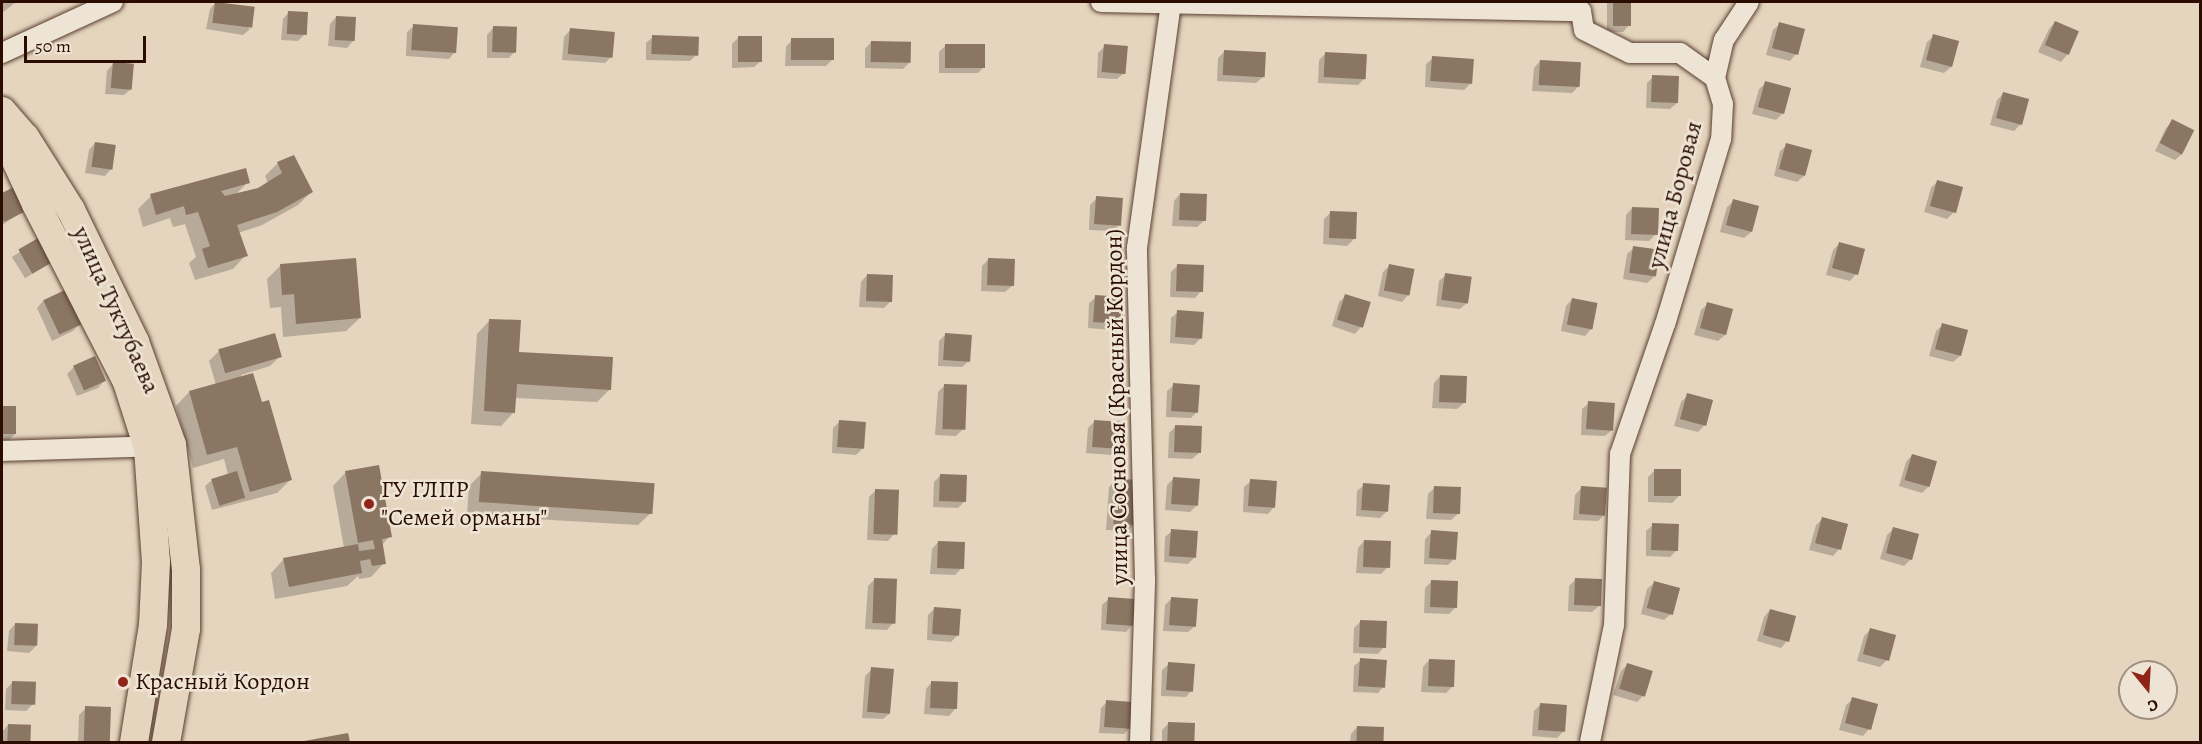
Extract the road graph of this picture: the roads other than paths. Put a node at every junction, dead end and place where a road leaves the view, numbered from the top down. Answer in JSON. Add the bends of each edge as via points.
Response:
{"nodes":[{"id":1,"x":113,"y":2,"type":"edge"},
{"id":2,"x":1101,"y":2,"type":"edge"},
{"id":3,"x":1749,"y":2,"type":"edge"},
{"id":4,"x":1171,"y":3,"type":"edge"},
{"id":5,"x":1584,"y":7,"type":"edge"},
{"id":6,"x":2,"y":53,"type":"edge"},
{"id":7,"x":1715,"y":78,"type":"junction"},
{"id":8,"x":2,"y":111,"type":"edge"},
{"id":9,"x":2,"y":118,"type":"edge"},
{"id":10,"x":160,"y":446,"type":"junction"},
{"id":11,"x":2,"y":451,"type":"edge"},
{"id":12,"x":153,"y":625,"type":"junction"},
{"id":13,"x":186,"y":629,"type":"junction"},
{"id":14,"x":134,"y":742,"type":"edge"},
{"id":15,"x":166,"y":742,"type":"edge"},
{"id":16,"x":1140,"y":742,"type":"edge"},
{"id":17,"x":1590,"y":742,"type":"edge"}],
"edges":[{"from":1,"to":6,"type":"street"},
{"from":2,"to":4,"type":"street"},
{"from":3,"to":7,"type":"street","via":[[1725,40]]},
{"from":4,"to":5,"type":"street"},
{"from":4,"to":16,"type":"street","name":"улица Сосновая (Красный Кордон)","via":[[1137,249],[1145,580]]},
{"from":5,"to":7,"type":"street","via":[[1584,30],[1630,53],[1680,54]]},
{"from":7,"to":17,"type":"street","name":"улица Боровая","via":[[1723,104],[1721,139],[1665,324],[1620,454],[1614,625]]},
{"from":8,"to":10,"type":"highway","name":"улица Туктубаева","via":[[25,137],[71,210],[135,342]]},
{"from":9,"to":10,"type":"highway","name":"улица Туктубаева","via":[[10,148],[36,204]]},
{"from":10,"to":11,"type":"street"},
{"from":10,"to":12,"type":"highway","name":"улица Туктубаева"},
{"from":10,"to":13,"type":"highway","name":"улица Туктубаева","via":[[186,570]]},
{"from":12,"to":13,"type":"highway","via":[[174,623]]},
{"from":12,"to":14,"type":"highway","name":"улица Туктубаева"},
{"from":13,"to":15,"type":"highway","name":"улица Туктубаева"}]}
